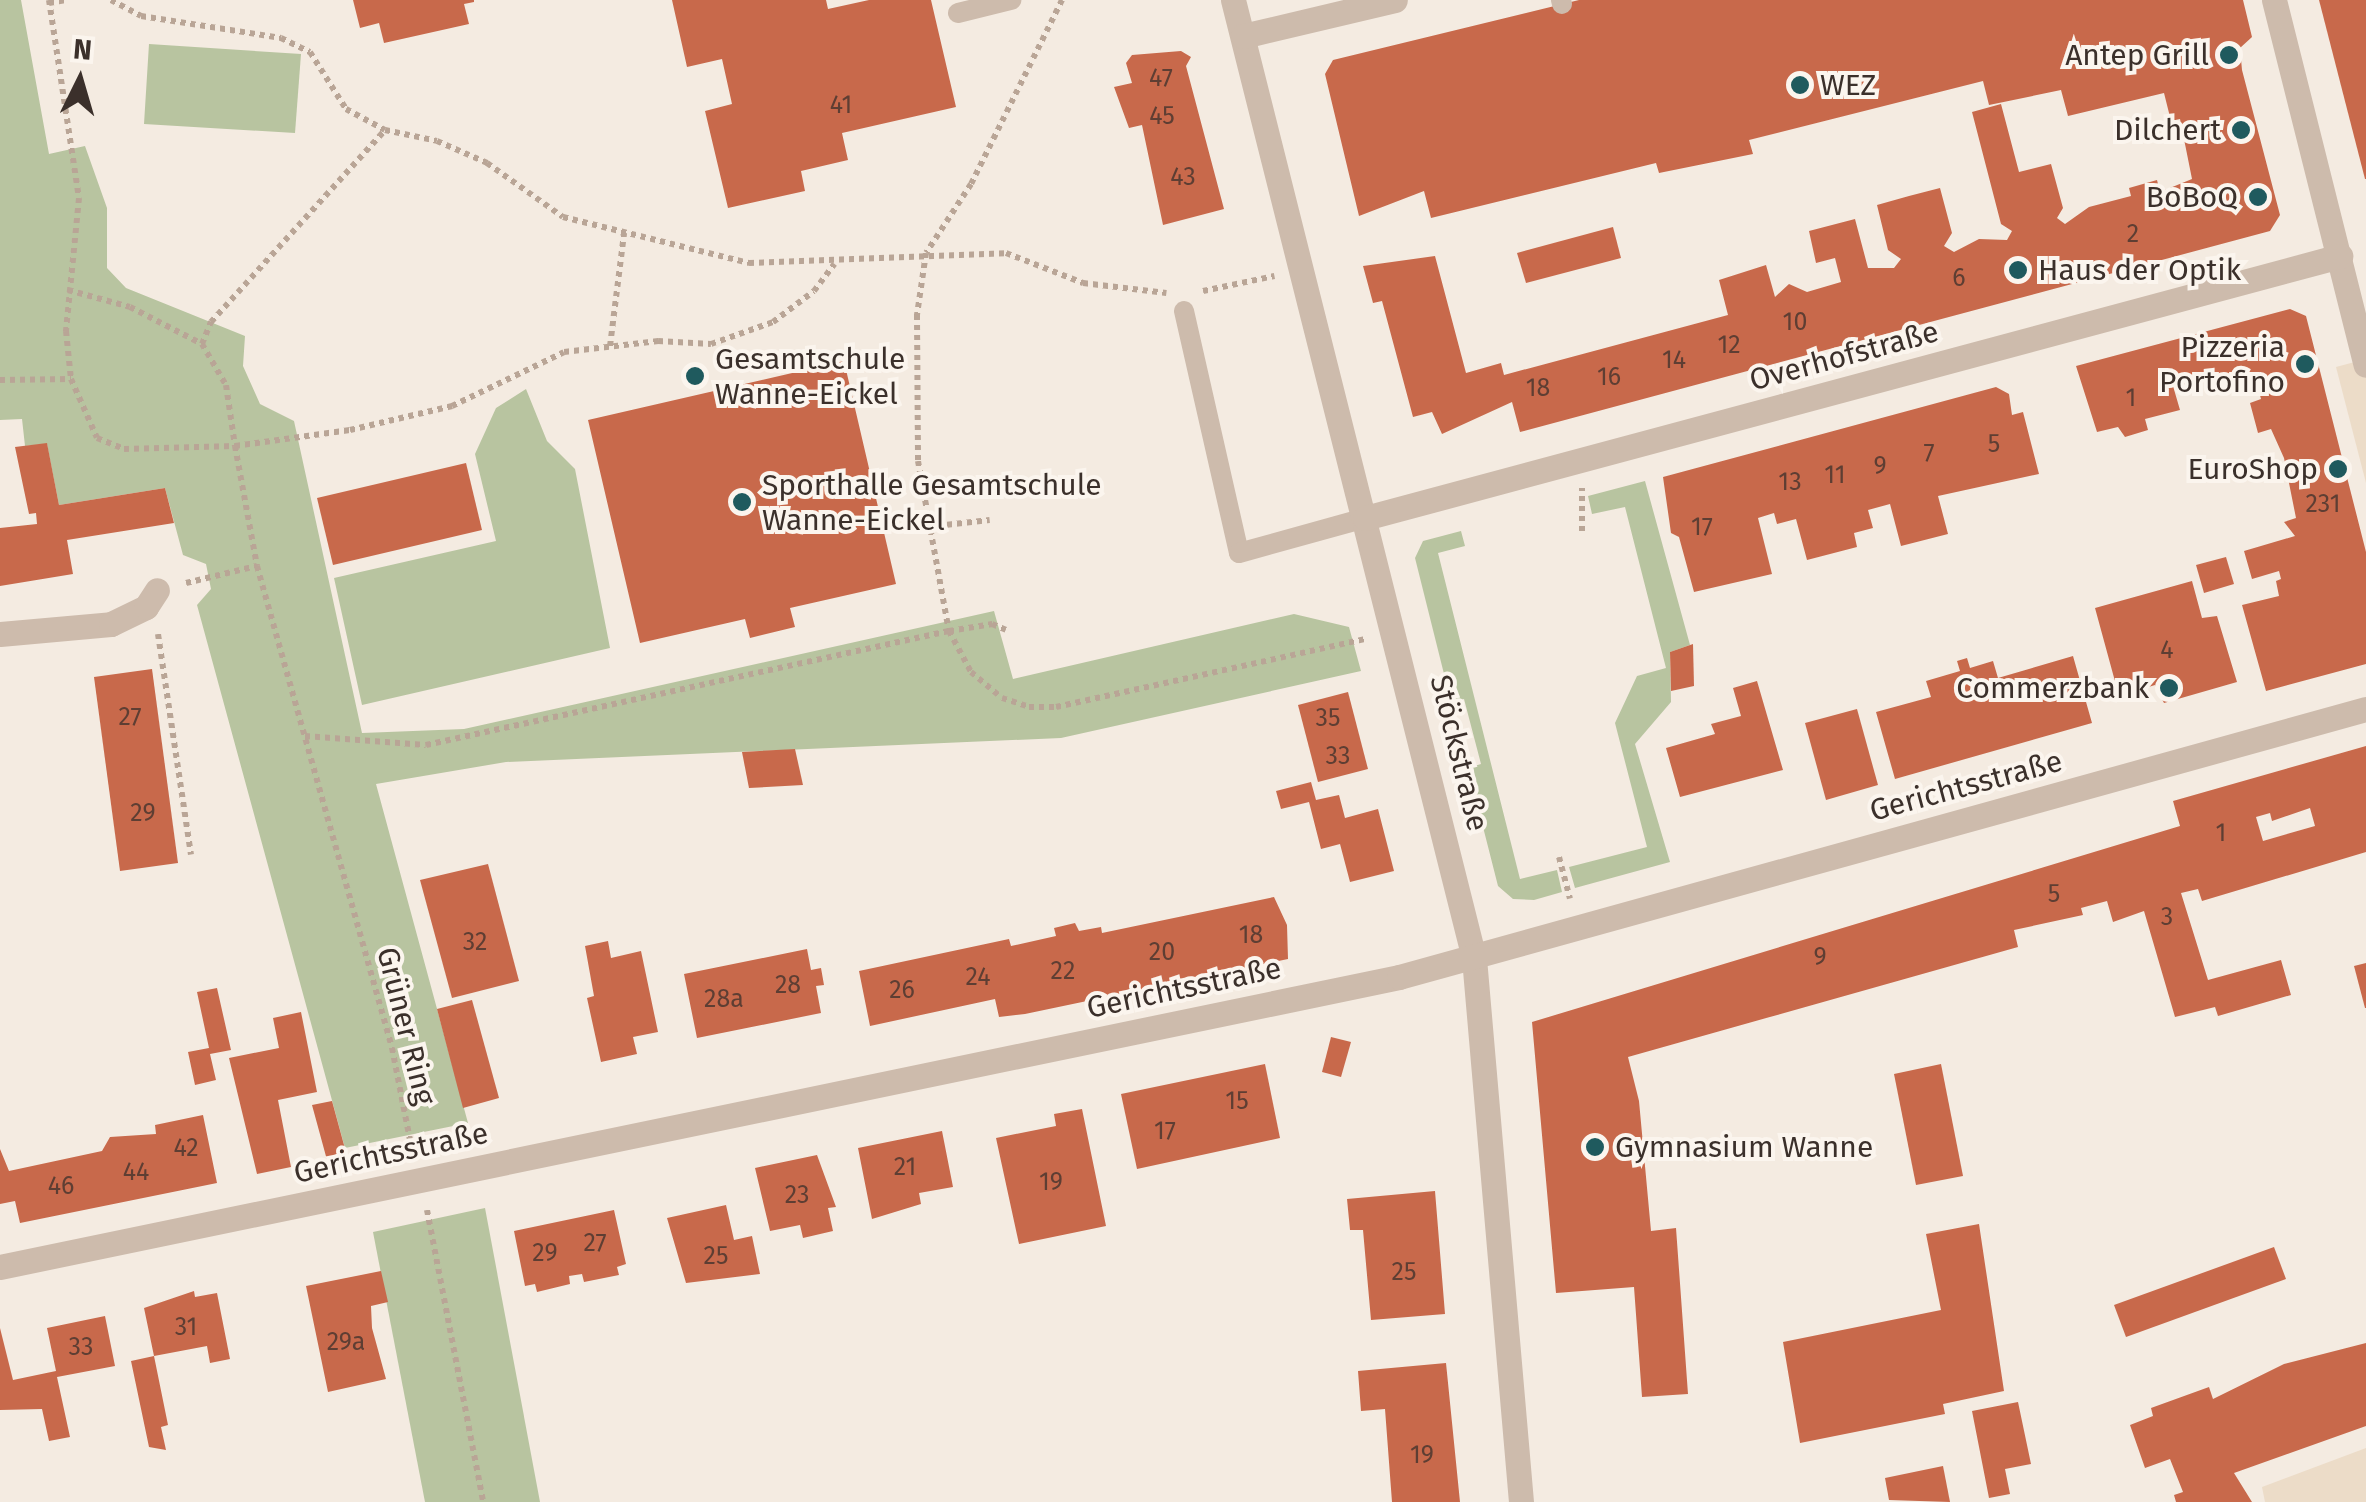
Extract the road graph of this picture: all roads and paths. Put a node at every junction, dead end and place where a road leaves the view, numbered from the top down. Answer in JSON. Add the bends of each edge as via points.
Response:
{"nodes":[{"id":1,"x":66,"y":0,"type":"edge"},
{"id":2,"x":111,"y":0,"type":"edge"},
{"id":3,"x":1011,"y":0,"type":"edge"},
{"id":4,"x":1062,"y":0,"type":"edge"},
{"id":5,"x":1233,"y":0,"type":"edge"},
{"id":6,"x":1394,"y":0,"type":"edge"},
{"id":7,"x":2274,"y":0,"type":"edge"},
{"id":8,"x":49,"y":1,"type":"edge"},
{"id":9,"x":958,"y":12,"type":"dead end"},
{"id":10,"x":1243,"y":36,"type":"junction"},
{"id":11,"x":385,"y":130,"type":"junction"},
{"id":12,"x":624,"y":233,"type":"junction"},
{"id":13,"x":926,"y":252,"type":"junction"},
{"id":14,"x":2340,"y":256,"type":"junction"},
{"id":15,"x":835,"y":263,"type":"junction"},
{"id":16,"x":1300,"y":271,"type":"junction"},
{"id":17,"x":68,"y":290,"type":"junction"},
{"id":18,"x":1199,"y":292,"type":"dead end"},
{"id":19,"x":1183,"y":303,"type":"joint"},
{"id":20,"x":202,"y":344,"type":"junction"},
{"id":21,"x":610,"y":346,"type":"junction"},
{"id":22,"x":2366,"y":365,"type":"edge"},
{"id":23,"x":71,"y":379,"type":"junction"},
{"id":24,"x":0,"y":380,"type":"edge"},
{"id":25,"x":235,"y":446,"type":"junction"},
{"id":26,"x":1365,"y":518,"type":"junction"},
{"id":27,"x":990,"y":520,"type":"dead end"},
{"id":28,"x":927,"y":526,"type":"junction"},
{"id":29,"x":258,"y":566,"type":"junction"},
{"id":30,"x":151,"y":598,"type":"junction"},
{"id":31,"x":1006,"y":630,"type":"dead end"},
{"id":32,"x":949,"y":631,"type":"junction"},
{"id":33,"x":1395,"y":633,"type":"junction"},
{"id":34,"x":0,"y":634,"type":"edge"},
{"id":35,"x":2366,"y":708,"type":"edge"},
{"id":36,"x":305,"y":736,"type":"junction"},
{"id":37,"x":191,"y":855,"type":"dead end"},
{"id":38,"x":1559,"y":857,"type":"dead end"},
{"id":39,"x":1578,"y":929,"type":"junction"},
{"id":40,"x":1474,"y":958,"type":"junction"},
{"id":41,"x":420,"y":1180,"type":"junction"},
{"id":42,"x":0,"y":1267,"type":"edge"},
{"id":43,"x":483,"y":1502,"type":"edge"},
{"id":44,"x":1521,"y":1502,"type":"edge"}],
"edges":[{"from":1,"to":8,"type":"path"},
{"from":2,"to":11,"type":"path","via":[[141,16],[281,38],[310,52],[346,108]]},
{"from":3,"to":9,"type":"lane"},
{"from":4,"to":13,"type":"path","via":[[971,184]]},
{"from":5,"to":10,"type":"street","name":"Stöckstraße"},
{"from":6,"to":10,"type":"street"},
{"from":7,"to":14,"type":"street"},
{"from":8,"to":17,"type":"path","via":[[79,198]]},
{"from":10,"to":16,"type":"street","name":"Stöckstraße"},
{"from":11,"to":12,"type":"path","via":[[437,141],[487,163],[563,217]]},
{"from":11,"to":20,"type":"path","via":[[211,322]]},
{"from":12,"to":15,"type":"path","via":[[748,263]]},
{"from":12,"to":21,"type":"path"},
{"from":13,"to":15,"type":"path"},
{"from":13,"to":19,"type":"path","via":[[1006,252],[1084,283]]},
{"from":13,"to":28,"type":"path","via":[[917,315],[918,461]]},
{"from":14,"to":22,"type":"street"},
{"from":14,"to":26,"type":"street","name":"Overhofstraße"},
{"from":15,"to":21,"type":"path","via":[[814,291],[758,327],[711,344]]},
{"from":16,"to":18,"type":"path"},
{"from":16,"to":26,"type":"street","name":"Stöckstraße"},
{"from":17,"to":20,"type":"path","via":[[130,307]]},
{"from":17,"to":23,"type":"path"},
{"from":19,"to":26,"type":"lane","via":[[1239,553]]},
{"from":20,"to":25,"type":"path","name":"Grüner Ring","via":[[226,385]]},
{"from":21,"to":25,"type":"path","via":[[564,352],[452,406],[350,430]]},
{"from":23,"to":24,"type":"path"},
{"from":23,"to":25,"type":"path","via":[[97,438],[124,449]]},
{"from":25,"to":29,"type":"path","name":"Grüner Ring"},
{"from":26,"to":33,"type":"street","name":"Stöckstraße"},
{"from":27,"to":28,"type":"path"},
{"from":28,"to":32,"type":"path"},
{"from":29,"to":30,"type":"path"},
{"from":29,"to":36,"type":"path","name":"Grüner Ring"},
{"from":30,"to":34,"type":"street","via":[[111,624]]},
{"from":30,"to":37,"type":"path"},
{"from":31,"to":32,"type":"path","via":[[992,624]]},
{"from":32,"to":33,"type":"path","via":[[971,672],[1002,698],[1056,707]]},
{"from":32,"to":36,"type":"path","via":[[459,740],[362,745]]},
{"from":33,"to":40,"type":"street","name":"Stöckstraße"},
{"from":35,"to":39,"type":"street","name":"Gerichtsstraße"},
{"from":36,"to":41,"type":"path","name":"Grüner Ring","via":[[392,1048]]},
{"from":38,"to":39,"type":"path"},
{"from":39,"to":40,"type":"street","name":"Gerichtsstraße"},
{"from":40,"to":41,"type":"street","name":"Gerichtsstraße"},
{"from":40,"to":44,"type":"street","name":"Stöckstraße"},
{"from":41,"to":42,"type":"street","name":"Gerichtsstraße"},
{"from":41,"to":43,"type":"path","name":"Grüner Ring"}]}
